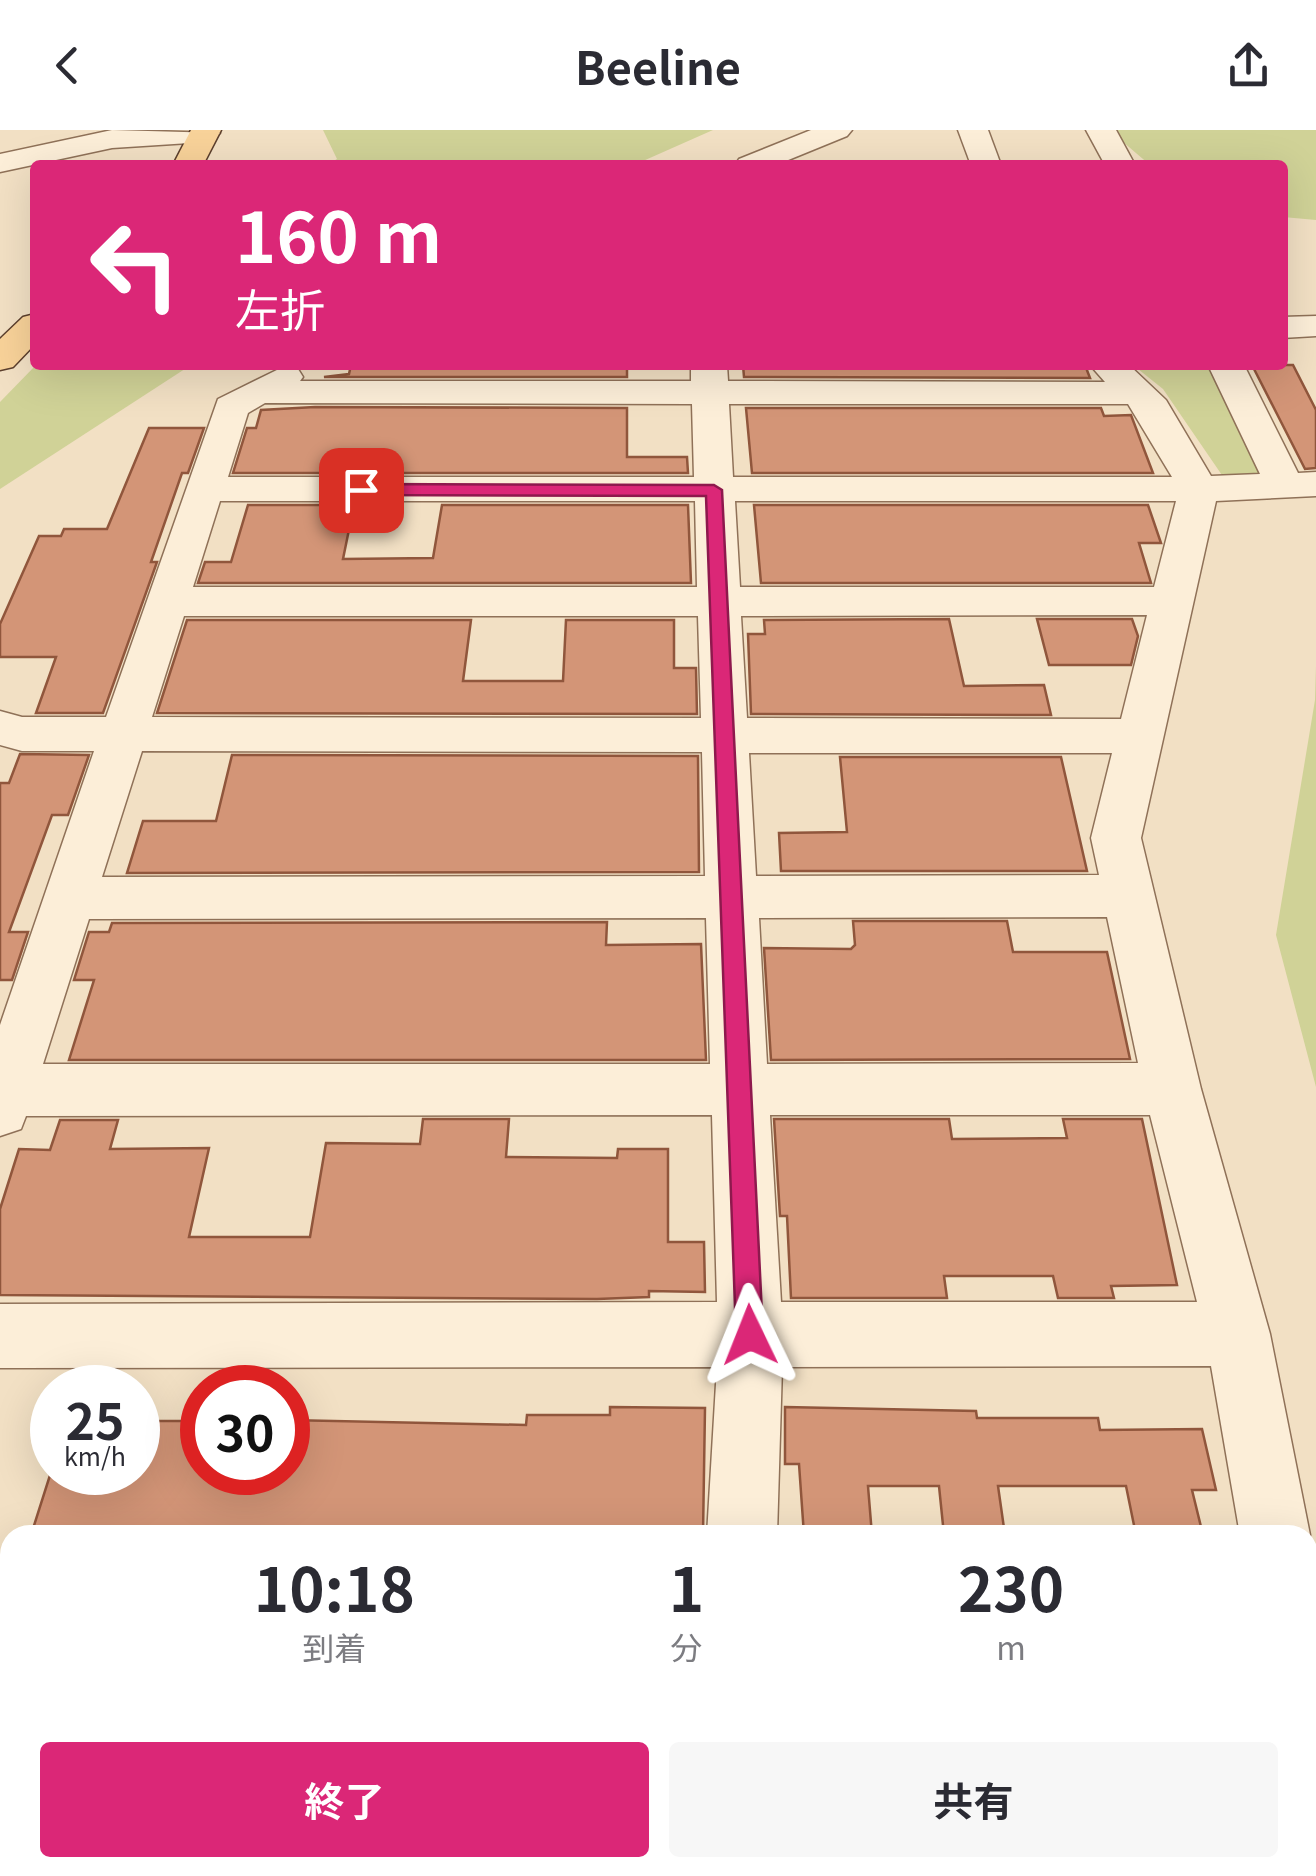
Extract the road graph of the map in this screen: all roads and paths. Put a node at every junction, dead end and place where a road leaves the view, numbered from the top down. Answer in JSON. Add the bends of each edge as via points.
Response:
{"nodes":[{"id":1,"x":836,"y":130,"type":"edge"},
{"id":2,"x":973,"y":130,"type":"edge"},
{"id":3,"x":1101,"y":130,"type":"edge"},
{"id":4,"x":205,"y":131,"type":"edge"},
{"id":5,"x":50,"y":139,"type":"edge"},
{"id":6,"x":190,"y":160,"type":"edge"},
{"id":7,"x":762,"y":160,"type":"edge"},
{"id":8,"x":984,"y":160,"type":"edge"},
{"id":9,"x":1117,"y":160,"type":"edge"},
{"id":10,"x":0,"y":163,"type":"edge"},
{"id":11,"x":1316,"y":326,"type":"edge"},
{"id":12,"x":1288,"y":328,"type":"edge"},
{"id":13,"x":30,"y":329,"type":"edge"},
{"id":14,"x":0,"y":360,"type":"edge"},
{"id":15,"x":300,"y":370,"type":"edge"},
{"id":16,"x":1229,"y":370,"type":"edge"},
{"id":17,"x":710,"y":379,"type":"edge"},
{"id":18,"x":1124,"y":379,"type":"edge"},
{"id":19,"x":255,"y":392,"type":"junction"},
{"id":20,"x":1300,"y":485,"type":"edge"},
{"id":21,"x":204,"y":489,"type":"junction"},
{"id":22,"x":714,"y":490,"type":"junction"},
{"id":23,"x":1199,"y":490,"type":"junction"},
{"id":24,"x":1172,"y":601,"type":"junction"},
{"id":25,"x":167,"y":602,"type":"junction"},
{"id":26,"x":717,"y":602,"type":"junction"},
{"id":27,"x":0,"y":728,"type":"edge"},
{"id":28,"x":124,"y":732,"type":"junction"},
{"id":29,"x":723,"y":734,"type":"junction"},
{"id":30,"x":1139,"y":736,"type":"junction"},
{"id":31,"x":1127,"y":896,"type":"junction"},
{"id":32,"x":729,"y":897,"type":"junction"},
{"id":33,"x":67,"y":898,"type":"junction"},
{"id":34,"x":1172,"y":1089,"type":"junction"},
{"id":35,"x":740,"y":1090,"type":"junction"},
{"id":36,"x":4,"y":1100,"type":"edge"},
{"id":37,"x":1238,"y":1334,"type":"junction"},
{"id":38,"x":750,"y":1335,"type":"junction"},
{"id":39,"x":0,"y":1336,"type":"edge"},
{"id":40,"x":743,"y":1525,"type":"edge"},
{"id":41,"x":1273,"y":1525,"type":"edge"}],
"edges":[{"from":1,"to":7,"type":"street"},
{"from":2,"to":8,"type":"street"},
{"from":3,"to":9,"type":"street"},
{"from":4,"to":5,"type":"street"},
{"from":4,"to":6,"type":"main road"},
{"from":5,"to":10,"type":"street"},
{"from":11,"to":12,"type":"street"},
{"from":13,"to":14,"type":"main road"},
{"from":15,"to":19,"type":"street"},
{"from":16,"to":20,"type":"street"},
{"from":17,"to":18,"type":"street"},
{"from":17,"to":19,"type":"street"},
{"from":17,"to":22,"type":"street"},
{"from":18,"to":23,"type":"street","via":[[1187,461]]},
{"from":19,"to":21,"type":"street","via":[[231,407]]},
{"from":20,"to":23,"type":"street"},
{"from":21,"to":22,"type":"street"},
{"from":21,"to":25,"type":"street"},
{"from":22,"to":23,"type":"street"},
{"from":22,"to":26,"type":"street"},
{"from":23,"to":24,"type":"street"},
{"from":24,"to":26,"type":"street"},
{"from":24,"to":30,"type":"street"},
{"from":25,"to":26,"type":"street"},
{"from":25,"to":28,"type":"street"},
{"from":26,"to":29,"type":"street"},
{"from":27,"to":28,"type":"street","via":[[22,734]]},
{"from":28,"to":29,"type":"street"},
{"from":28,"to":33,"type":"street"},
{"from":29,"to":30,"type":"street"},
{"from":29,"to":32,"type":"street"},
{"from":30,"to":31,"type":"street","via":[[1116,838]]},
{"from":31,"to":32,"type":"street"},
{"from":31,"to":34,"type":"street"},
{"from":32,"to":33,"type":"street"},
{"from":32,"to":35,"type":"street"},
{"from":33,"to":36,"type":"street"},
{"from":34,"to":35,"type":"street"},
{"from":34,"to":37,"type":"street"},
{"from":35,"to":36,"type":"street"},
{"from":35,"to":38,"type":"street"},
{"from":37,"to":38,"type":"street"},
{"from":37,"to":41,"type":"street"},
{"from":38,"to":39,"type":"street"},
{"from":38,"to":40,"type":"street"}]}
